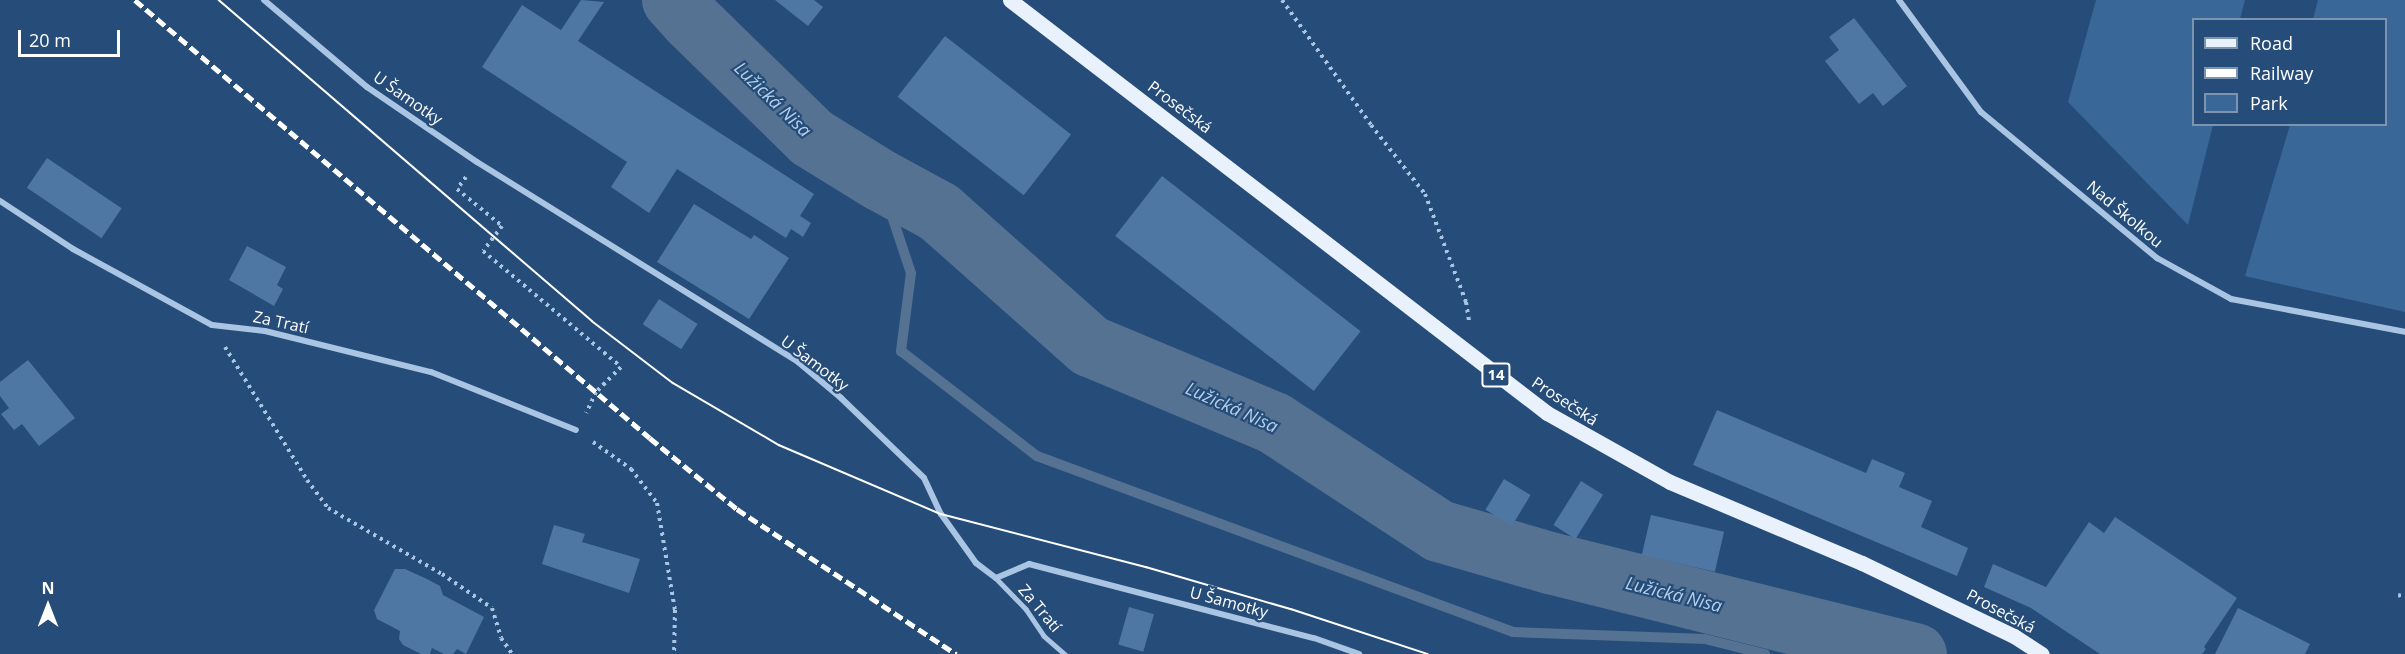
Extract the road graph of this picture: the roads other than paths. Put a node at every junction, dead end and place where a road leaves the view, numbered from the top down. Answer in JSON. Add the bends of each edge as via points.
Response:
{"nodes":[{"id":1,"x":264,"y":0,"type":"edge"},
{"id":2,"x":1010,"y":0,"type":"edge"},
{"id":3,"x":1899,"y":0,"type":"edge"},
{"id":4,"x":0,"y":201,"type":"edge"},
{"id":5,"x":2405,"y":333,"type":"edge"},
{"id":6,"x":576,"y":430,"type":"road end"},
{"id":7,"x":996,"y":578,"type":"junction"},
{"id":8,"x":1065,"y":654,"type":"edge"},
{"id":9,"x":1359,"y":654,"type":"edge"},
{"id":10,"x":2042,"y":654,"type":"edge"}],
"edges":[{"from":1,"to":7,"type":"street","name":"U Šamotky","via":[[367,87],[458,150],[798,362],[924,478],[941,514],[976,563]]},
{"from":2,"to":10,"type":"main road","name":"Prosečská","number":"14","via":[[1547,413],[1670,482],[1862,562],[2014,636]]},
{"from":3,"to":5,"type":"street","name":"Nad Školkou","via":[[1981,112],[2157,258],[2231,299]]},
{"from":4,"to":6,"type":"street","name":"Za Tratí","via":[[73,249],[213,326],[265,331],[431,372]]},
{"from":7,"to":8,"type":"lane","name":"Za Tratí","via":[[1026,609],[1044,636]]},
{"from":7,"to":9,"type":"street","name":"U Šamotky","via":[[1029,564],[1314,638]]}]}
